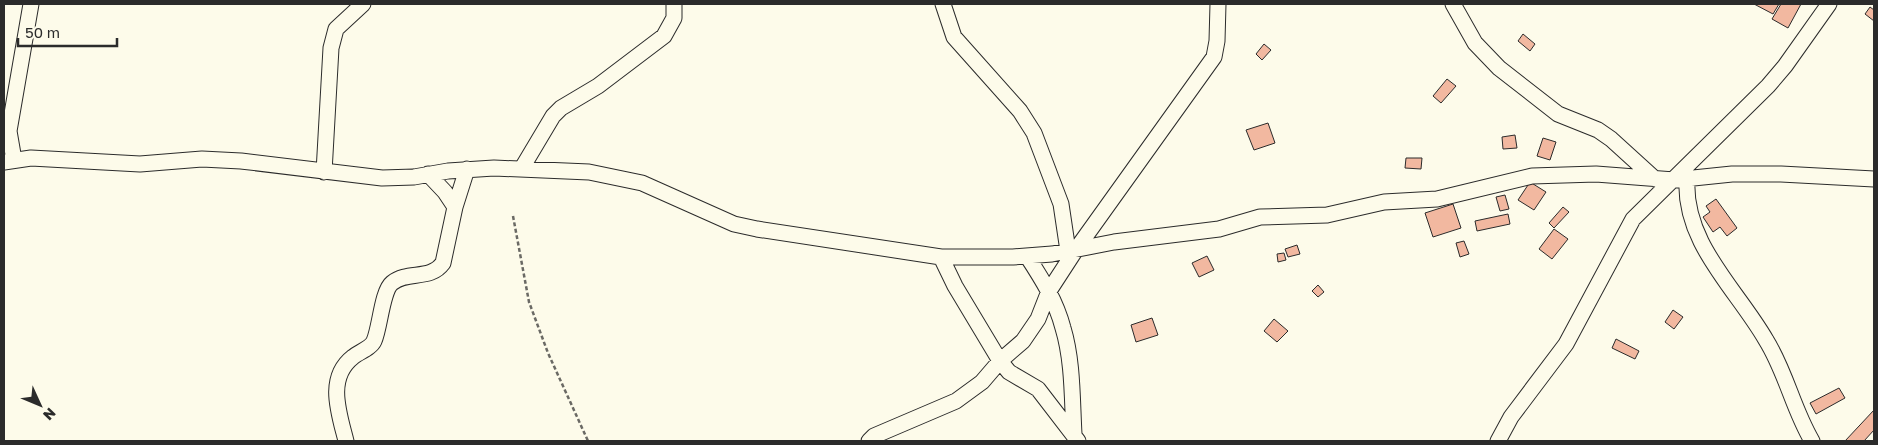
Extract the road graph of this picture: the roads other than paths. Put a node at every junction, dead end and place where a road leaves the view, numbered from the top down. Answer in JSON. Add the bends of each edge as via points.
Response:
{"nodes":[{"id":1,"x":31,"y":4,"type":"edge"},
{"id":2,"x":363,"y":4,"type":"edge"},
{"id":3,"x":674,"y":4,"type":"edge"},
{"id":4,"x":943,"y":4,"type":"edge"},
{"id":5,"x":1218,"y":4,"type":"edge"},
{"id":6,"x":1453,"y":4,"type":"edge"},
{"id":7,"x":1829,"y":4,"type":"edge"},
{"id":8,"x":9,"y":161,"type":"edge"},
{"id":9,"x":522,"y":168,"type":"junction"},
{"id":10,"x":467,"y":169,"type":"junction"},
{"id":11,"x":324,"y":172,"type":"junction"},
{"id":12,"x":428,"y":174,"type":"junction"},
{"id":13,"x":1655,"y":179,"type":"junction"},
{"id":14,"x":1680,"y":179,"type":"junction"},
{"id":15,"x":1874,"y":179,"type":"edge"},
{"id":16,"x":455,"y":207,"type":"junction"},
{"id":17,"x":1072,"y":251,"type":"junction"},
{"id":18,"x":1027,"y":256,"type":"junction"},
{"id":19,"x":941,"y":257,"type":"junction"},
{"id":20,"x":1049,"y":291,"type":"junction"},
{"id":21,"x":1000,"y":361,"type":"junction"},
{"id":22,"x":1076,"y":438,"type":"edge"},
{"id":23,"x":346,"y":441,"type":"edge"},
{"id":24,"x":869,"y":441,"type":"edge"},
{"id":25,"x":1498,"y":441,"type":"edge"},
{"id":26,"x":1812,"y":441,"type":"edge"}],
"edges":[{"from":1,"to":8,"type":"street","via":[[9,131]]},
{"from":2,"to":11,"type":"street","via":[[336,29],[331,48]]},
{"from":3,"to":9,"type":"street","via":[[674,18],[664,36],[598,86],[561,108]]},
{"from":4,"to":17,"type":"street","via":[[954,37],[1020,111],[1034,133],[1061,204]]},
{"from":5,"to":17,"type":"street","via":[[1214,57]]},
{"from":6,"to":13,"type":"street","via":[[1471,38],[1499,68],[1558,114],[1612,139]]},
{"from":7,"to":14,"type":"street","via":[[1785,66]]},
{"from":8,"to":11,"type":"street","via":[[31,158],[140,164],[202,159]]},
{"from":9,"to":10,"type":"street"},
{"from":9,"to":19,"type":"street","via":[[589,172],[642,183],[734,224],[757,229]]},
{"from":10,"to":12,"type":"street"},
{"from":10,"to":16,"type":"street"},
{"from":11,"to":12,"type":"street","via":[[382,178]]},
{"from":12,"to":16,"type":"street","via":[[446,192]]},
{"from":13,"to":14,"type":"street"},
{"from":13,"to":17,"type":"street","via":[[1596,174],[1532,176],[1437,199],[1384,202],[1326,215],[1260,217],[1219,229],[1114,242]]},
{"from":14,"to":15,"type":"street","via":[[1781,174]]},
{"from":14,"to":25,"type":"street","via":[[1633,219],[1566,344],[1511,417]]},
{"from":14,"to":26,"type":"street","via":[[1706,252],[1766,339]]},
{"from":16,"to":23,"type":"street","via":[[443,263],[430,274],[398,278],[390,285],[374,341],[341,368],[336,394]]},
{"from":17,"to":18,"type":"street"},
{"from":17,"to":20,"type":"street"},
{"from":18,"to":19,"type":"street"},
{"from":18,"to":20,"type":"street"},
{"from":19,"to":21,"type":"street"},
{"from":20,"to":21,"type":"street","via":[[1038,318],[1023,341]]},
{"from":20,"to":22,"type":"street","via":[[1067,342]]},
{"from":21,"to":22,"type":"street","via":[[1009,372],[1038,389]]},
{"from":21,"to":24,"type":"street","via":[[982,382],[956,401]]}]}
